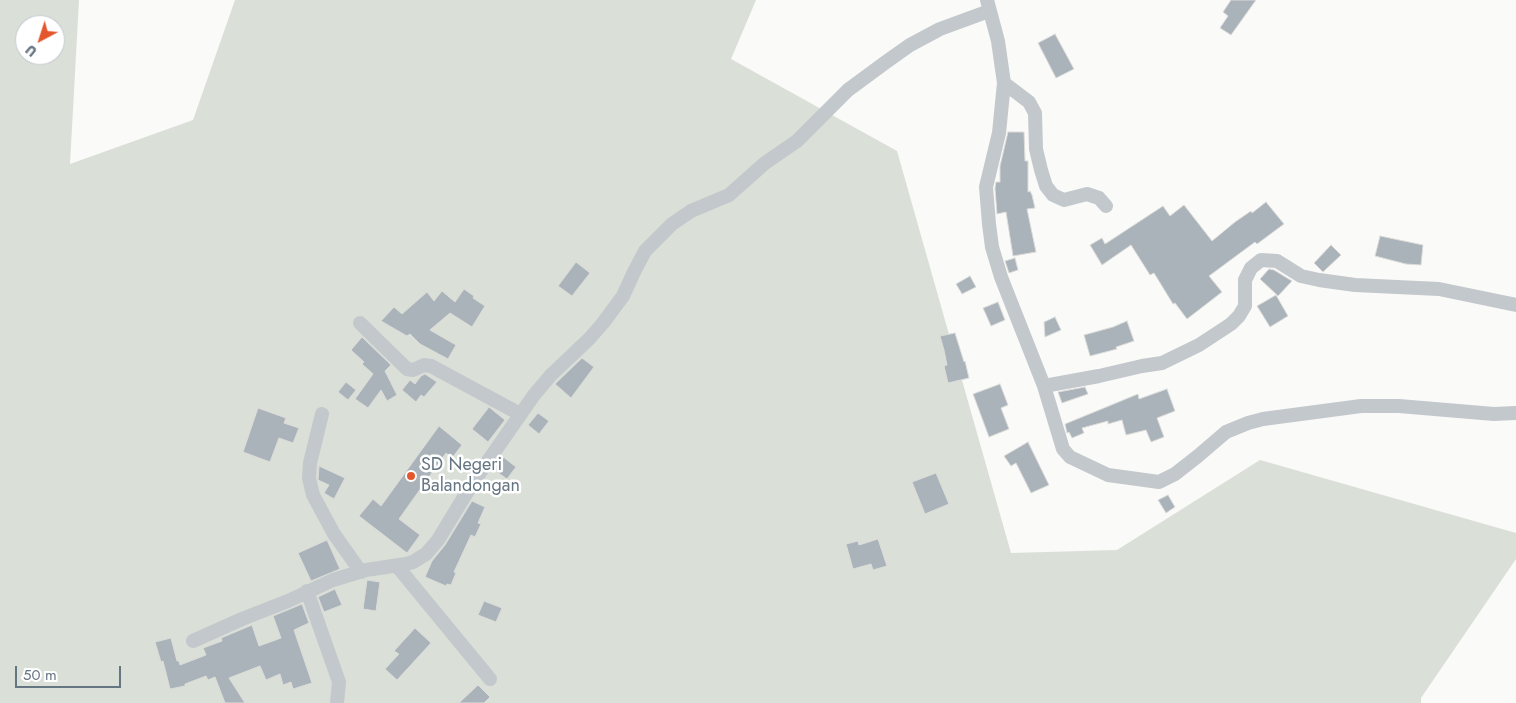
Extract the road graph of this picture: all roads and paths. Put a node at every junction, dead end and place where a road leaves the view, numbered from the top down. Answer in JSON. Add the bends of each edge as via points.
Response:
{"nodes":[{"id":1,"x":986,"y":4,"type":"edge"},
{"id":2,"x":1004,"y":83,"type":"junction"},
{"id":3,"x":1106,"y":206,"type":"dead end"},
{"id":4,"x":1516,"y":305,"type":"edge"},
{"id":5,"x":360,"y":323,"type":"dead end"},
{"id":6,"x":1044,"y":386,"type":"junction"},
{"id":7,"x":1516,"y":413,"type":"edge"},
{"id":8,"x":322,"y":414,"type":"dead end"},
{"id":9,"x":520,"y":414,"type":"junction"},
{"id":10,"x":397,"y":566,"type":"junction"},
{"id":11,"x":361,"y":572,"type":"junction"},
{"id":12,"x":307,"y":592,"type":"junction"},
{"id":13,"x":193,"y":641,"type":"dead end"},
{"id":14,"x":490,"y":679,"type":"dead end"},
{"id":15,"x":337,"y":703,"type":"edge"}],
"edges":[{"from":1,"to":2,"type":"street","via":[[995,29]]},
{"from":1,"to":9,"type":"street","via":[[910,45],[856,83],[797,141],[765,163],[733,192],[672,224],[645,251],[623,296],[603,323],[551,375]]},
{"from":2,"to":3,"type":"street","via":[[1029,102],[1034,113],[1040,170],[1053,195],[1064,200],[1087,194],[1099,198]]},
{"from":2,"to":6,"type":"street","via":[[999,133],[986,187],[992,247]]},
{"from":4,"to":6,"type":"street","via":[[1439,290],[1319,280],[1301,276],[1277,261],[1261,260],[1251,268],[1245,280],[1245,306],[1239,316],[1199,345],[1162,363]]},
{"from":5,"to":9,"type":"street","via":[[407,369],[431,366]]},
{"from":6,"to":7,"type":"street","via":[[1063,449],[1070,457],[1108,475],[1150,482],[1159,482],[1174,474],[1226,432],[1263,419],[1361,406]]},
{"from":8,"to":11,"type":"street","via":[[310,463],[313,495],[334,534]]},
{"from":9,"to":10,"type":"street","via":[[432,548],[413,562]]},
{"from":10,"to":11,"type":"street"},
{"from":10,"to":14,"type":"street"},
{"from":11,"to":12,"type":"street"},
{"from":12,"to":13,"type":"street"},
{"from":12,"to":15,"type":"street","via":[[339,682]]}]}
